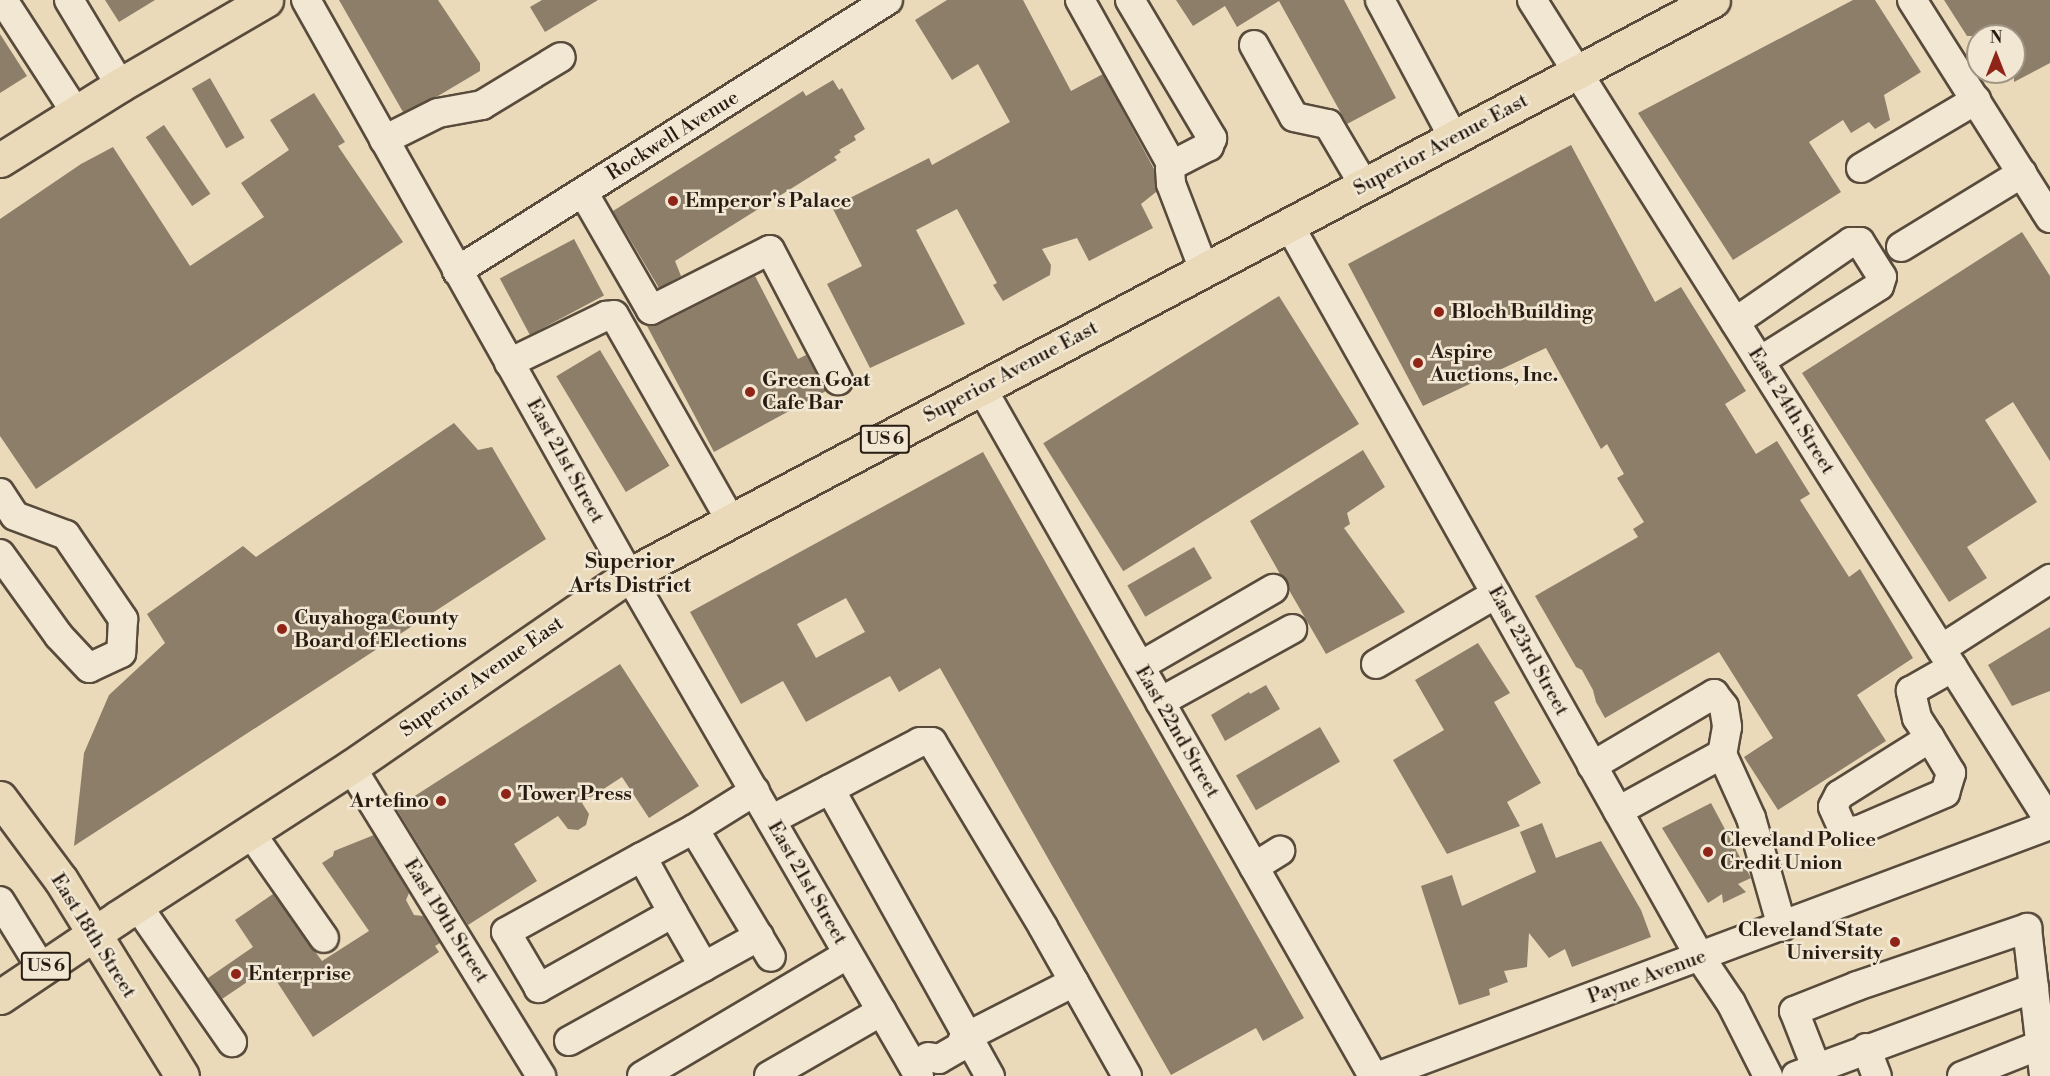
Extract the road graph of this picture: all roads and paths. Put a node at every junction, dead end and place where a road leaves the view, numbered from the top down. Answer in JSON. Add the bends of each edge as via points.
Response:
{"nodes":[{"id":1,"x":3,"y":0,"type":"edge"},
{"id":2,"x":69,"y":0,"type":"edge"},
{"id":3,"x":267,"y":0,"type":"edge"},
{"id":4,"x":306,"y":0,"type":"edge"},
{"id":5,"x":888,"y":0,"type":"edge"},
{"id":6,"x":1080,"y":0,"type":"edge"},
{"id":7,"x":1130,"y":0,"type":"edge"},
{"id":8,"x":1380,"y":0,"type":"edge"},
{"id":9,"x":1532,"y":0,"type":"edge"},
{"id":10,"x":1713,"y":0,"type":"edge"},
{"id":11,"x":1912,"y":0,"type":"edge"},
{"id":12,"x":1254,"y":45,"type":"dead end"},
{"id":13,"x":561,"y":57,"type":"dead end"},
{"id":14,"x":1579,"y":73,"type":"junction"},
{"id":15,"x":120,"y":85,"type":"junction"},
{"id":16,"x":1976,"y":100,"type":"junction"},
{"id":17,"x":76,"y":113,"type":"junction"},
{"id":18,"x":1453,"y":138,"type":"junction"},
{"id":19,"x":384,"y":140,"type":"junction"},
{"id":20,"x":0,"y":160,"type":"edge"},
{"id":21,"x":1172,"y":165,"type":"junction"},
{"id":22,"x":1861,"y":168,"type":"dead end"},
{"id":23,"x":2022,"y":173,"type":"junction"},
{"id":24,"x":1364,"y":185,"type":"junction"},
{"id":25,"x":583,"y":192,"type":"junction"},
{"id":26,"x":2050,"y":218,"type":"edge"},
{"id":27,"x":1288,"y":225,"type":"junction"},
{"id":28,"x":1901,"y":247,"type":"dead end"},
{"id":29,"x":1204,"y":270,"type":"junction"},
{"id":30,"x":457,"y":271,"type":"junction"},
{"id":31,"x":1735,"y":322,"type":"junction"},
{"id":32,"x":1760,"y":361,"type":"junction"},
{"id":33,"x":509,"y":363,"type":"junction"},
{"id":34,"x":838,"y":380,"type":"dead end"},
{"id":35,"x":981,"y":387,"type":"junction"},
{"id":36,"x":0,"y":493,"type":"edge"},
{"id":37,"x":15,"y":516,"type":"junction"},
{"id":38,"x":731,"y":521,"type":"junction"},
{"id":39,"x":1,"y":553,"type":"edge"},
{"id":40,"x":629,"y":575,"type":"junction"},
{"id":41,"x":2050,"y":579,"type":"edge"},
{"id":42,"x":1273,"y":589,"type":"dead end"},
{"id":43,"x":1496,"y":594,"type":"junction"},
{"id":44,"x":1292,"y":628,"type":"dead end"},
{"id":45,"x":1947,"y":658,"type":"junction"},
{"id":46,"x":1376,"y":664,"type":"dead end"},
{"id":47,"x":1140,"y":666,"type":"junction"},
{"id":48,"x":1160,"y":702,"type":"junction"},
{"id":49,"x":1930,"y":738,"type":"dead end"},
{"id":50,"x":1722,"y":754,"type":"junction"},
{"id":51,"x":1592,"y":766,"type":"junction"},
{"id":52,"x":351,"y":767,"type":"junction"},
{"id":53,"x":830,"y":789,"type":"junction"},
{"id":54,"x":755,"y":791,"type":"junction"},
{"id":55,"x":0,"y":798,"type":"edge"},
{"id":56,"x":1618,"y":811,"type":"junction"},
{"id":57,"x":771,"y":820,"type":"junction"},
{"id":58,"x":2050,"y":823,"type":"edge"},
{"id":59,"x":694,"y":829,"type":"junction"},
{"id":60,"x":250,"y":832,"type":"junction"},
{"id":61,"x":1280,"y":851,"type":"dead end"},
{"id":62,"x":642,"y":857,"type":"junction"},
{"id":63,"x":1254,"y":867,"type":"junction"},
{"id":64,"x":0,"y":902,"type":"edge"},
{"id":65,"x":137,"y":905,"type":"junction"},
{"id":66,"x":674,"y":913,"type":"junction"},
{"id":67,"x":1782,"y":927,"type":"junction"},
{"id":68,"x":92,"y":935,"type":"junction"},
{"id":69,"x":324,"y":938,"type":"dead end"},
{"id":70,"x":848,"y":954,"type":"junction"},
{"id":71,"x":1700,"y":957,"type":"junction"},
{"id":72,"x":704,"y":967,"type":"junction"},
{"id":73,"x":42,"y":969,"type":"junction"},
{"id":74,"x":1074,"y":982,"type":"junction"},
{"id":75,"x":2034,"y":988,"type":"junction"},
{"id":76,"x":0,"y":998,"type":"edge"},
{"id":77,"x":882,"y":1011,"type":"junction"},
{"id":78,"x":965,"y":1038,"type":"junction"},
{"id":79,"x":569,"y":1041,"type":"dead end"},
{"id":80,"x":232,"y":1042,"type":"dead end"},
{"id":81,"x":2040,"y":1045,"type":"junction"},
{"id":82,"x":1866,"y":1048,"type":"junction"},
{"id":83,"x":920,"y":1066,"type":"edge"},
{"id":84,"x":1806,"y":1072,"type":"edge"},
{"id":85,"x":182,"y":1076,"type":"edge"},
{"id":86,"x":541,"y":1076,"type":"edge"},
{"id":87,"x":642,"y":1076,"type":"edge"},
{"id":88,"x":769,"y":1076,"type":"edge"},
{"id":89,"x":990,"y":1076,"type":"edge"},
{"id":90,"x":1127,"y":1076,"type":"edge"},
{"id":91,"x":1373,"y":1076,"type":"edge"},
{"id":92,"x":1379,"y":1076,"type":"edge"},
{"id":93,"x":1768,"y":1076,"type":"edge"},
{"id":94,"x":1877,"y":1076,"type":"edge"},
{"id":95,"x":1962,"y":1076,"type":"edge"},
{"id":96,"x":2044,"y":1076,"type":"edge"}],
"edges":[{"from":1,"to":17,"type":"street"},
{"from":2,"to":15,"type":"street"},
{"from":3,"to":15,"type":"main road"},
{"from":4,"to":19,"type":"street","name":"East 21st Street"},
{"from":5,"to":25,"type":"street","name":"Rockwell Avenue"},
{"from":6,"to":21,"type":"street"},
{"from":7,"to":21,"type":"street","via":[[1212,138],[1209,146]]},
{"from":8,"to":18,"type":"street"},
{"from":9,"to":14,"type":"street","name":"East 24th Street"},
{"from":10,"to":14,"type":"main road","name":"Superior Avenue East","number":"US 6"},
{"from":11,"to":16,"type":"street"},
{"from":12,"to":24,"type":"street","via":[[1294,117],[1328,124]]},
{"from":13,"to":19,"type":"street","via":[[482,105],[438,113]]},
{"from":14,"to":18,"type":"main road","name":"Superior Avenue East","number":"US 6"},
{"from":14,"to":31,"type":"street","name":"East 24th Street"},
{"from":15,"to":17,"type":"main road"},
{"from":16,"to":22,"type":"street"},
{"from":16,"to":23,"type":"street"},
{"from":17,"to":20,"type":"main road"},
{"from":18,"to":24,"type":"main road","name":"Superior Avenue East","number":"US 6"},
{"from":19,"to":30,"type":"street","name":"East 21st Street"},
{"from":21,"to":29,"type":"street","via":[[1171,184]]},
{"from":23,"to":26,"type":"street"},
{"from":23,"to":28,"type":"street"},
{"from":24,"to":27,"type":"main road","name":"Superior Avenue East","number":"US 6"},
{"from":25,"to":30,"type":"street","name":"Rockwell Avenue"},
{"from":25,"to":34,"type":"street","via":[[651,310],[770,250]]},
{"from":27,"to":29,"type":"main road","name":"Superior Avenue East","number":"US 6"},
{"from":27,"to":43,"type":"street","name":"East 23rd Street"},
{"from":29,"to":35,"type":"main road","name":"Superior Avenue East","number":"US 6"},
{"from":30,"to":33,"type":"street","name":"East 21st Street"},
{"from":31,"to":32,"type":"street","name":"East 24th Street"},
{"from":31,"to":32,"type":"street","via":[[1851,242],[1860,242],[1882,277],[1879,286]]},
{"from":32,"to":45,"type":"street","name":"East 24th Street"},
{"from":33,"to":38,"type":"street","via":[[614,315]]},
{"from":33,"to":40,"type":"street","name":"East 21st Street"},
{"from":35,"to":38,"type":"main road","name":"Superior Avenue East","number":"US 6"},
{"from":35,"to":47,"type":"street","name":"East 22nd Street"},
{"from":36,"to":37,"type":"street"},
{"from":37,"to":39,"type":"street"},
{"from":37,"to":39,"type":"street","via":[[66,536],[123,619],[121,653],[89,668],[59,636]]},
{"from":38,"to":40,"type":"main road","name":"Superior Avenue East","number":"US 6"},
{"from":40,"to":52,"type":"main road","name":"Superior Avenue East","number":"US 6"},
{"from":40,"to":54,"type":"street","name":"East 21st Street"},
{"from":41,"to":45,"type":"street"},
{"from":42,"to":47,"type":"street"},
{"from":43,"to":46,"type":"street"},
{"from":43,"to":51,"type":"street","name":"East 23rd Street"},
{"from":44,"to":48,"type":"street"},
{"from":45,"to":49,"type":"street","via":[[1911,691],[1917,718]]},
{"from":45,"to":58,"type":"street","name":"East 24th Street"},
{"from":47,"to":48,"type":"street","name":"East 22nd Street"},
{"from":48,"to":63,"type":"street","name":"East 22nd Street"},
{"from":50,"to":51,"type":"street","via":[[1727,727],[1725,707],[1714,694]]},
{"from":50,"to":56,"type":"street"},
{"from":50,"to":67,"type":"street","via":[[1751,818]]},
{"from":51,"to":56,"type":"street","name":"East 23rd Street"},
{"from":52,"to":60,"type":"main road","name":"Superior Avenue East","number":"US 6"},
{"from":52,"to":86,"type":"street","name":"East 19th Street"},
{"from":53,"to":57,"type":"street"},
{"from":53,"to":74,"type":"street","via":[[920,742],[932,742]]},
{"from":53,"to":78,"type":"street"},
{"from":54,"to":57,"type":"street","name":"East 21st Street"},
{"from":54,"to":59,"type":"street"},
{"from":55,"to":68,"type":"main road","name":"East 18th Street","via":[[61,880]]},
{"from":56,"to":71,"type":"street","name":"East 23rd Street"},
{"from":57,"to":70,"type":"street","name":"East 21st Street"},
{"from":58,"to":67,"type":"street","name":"Payne Avenue"},
{"from":59,"to":62,"type":"street"},
{"from":59,"to":72,"type":"street","via":[[765,947]]},
{"from":60,"to":65,"type":"main road","name":"Superior Avenue East","number":"US 6"},
{"from":60,"to":69,"type":"street"},
{"from":61,"to":63,"type":"street"},
{"from":62,"to":66,"type":"street"},
{"from":62,"to":66,"type":"street","via":[[506,932],[539,988]]},
{"from":63,"to":91,"type":"street","name":"East 22nd Street"},
{"from":64,"to":73,"type":"street"},
{"from":65,"to":68,"type":"main road","name":"Superior Avenue East","number":"US 6"},
{"from":65,"to":80,"type":"street"},
{"from":66,"to":72,"type":"street"},
{"from":67,"to":71,"type":"street","name":"Payne Avenue"},
{"from":68,"to":73,"type":"main road","name":"Superior Avenue East","number":"US 6"},
{"from":68,"to":85,"type":"main road","name":"East 18th Street"},
{"from":70,"to":77,"type":"street","name":"East 21st Street"},
{"from":70,"to":87,"type":"street"},
{"from":71,"to":92,"type":"street","name":"Payne Avenue"},
{"from":71,"to":93,"type":"street","name":"East 23rd Street","via":[[1731,1003]]},
{"from":72,"to":79,"type":"street"},
{"from":73,"to":76,"type":"main road","name":"Superior Avenue East","number":"US 6"},
{"from":74,"to":78,"type":"street"},
{"from":74,"to":90,"type":"street"},
{"from":75,"to":81,"type":"street"},
{"from":75,"to":82,"type":"street"},
{"from":75,"to":84,"type":"street","via":[[2027,928],[1857,986],[1794,1011]]},
{"from":77,"to":83,"type":"street","name":"East 21st Street"},
{"from":77,"to":88,"type":"street"},
{"from":78,"to":83,"type":"street","via":[[960,1047]]},
{"from":78,"to":89,"type":"street"},
{"from":81,"to":95,"type":"street"},
{"from":81,"to":96,"type":"street"},
{"from":82,"to":84,"type":"street"},
{"from":82,"to":94,"type":"street"}]}
